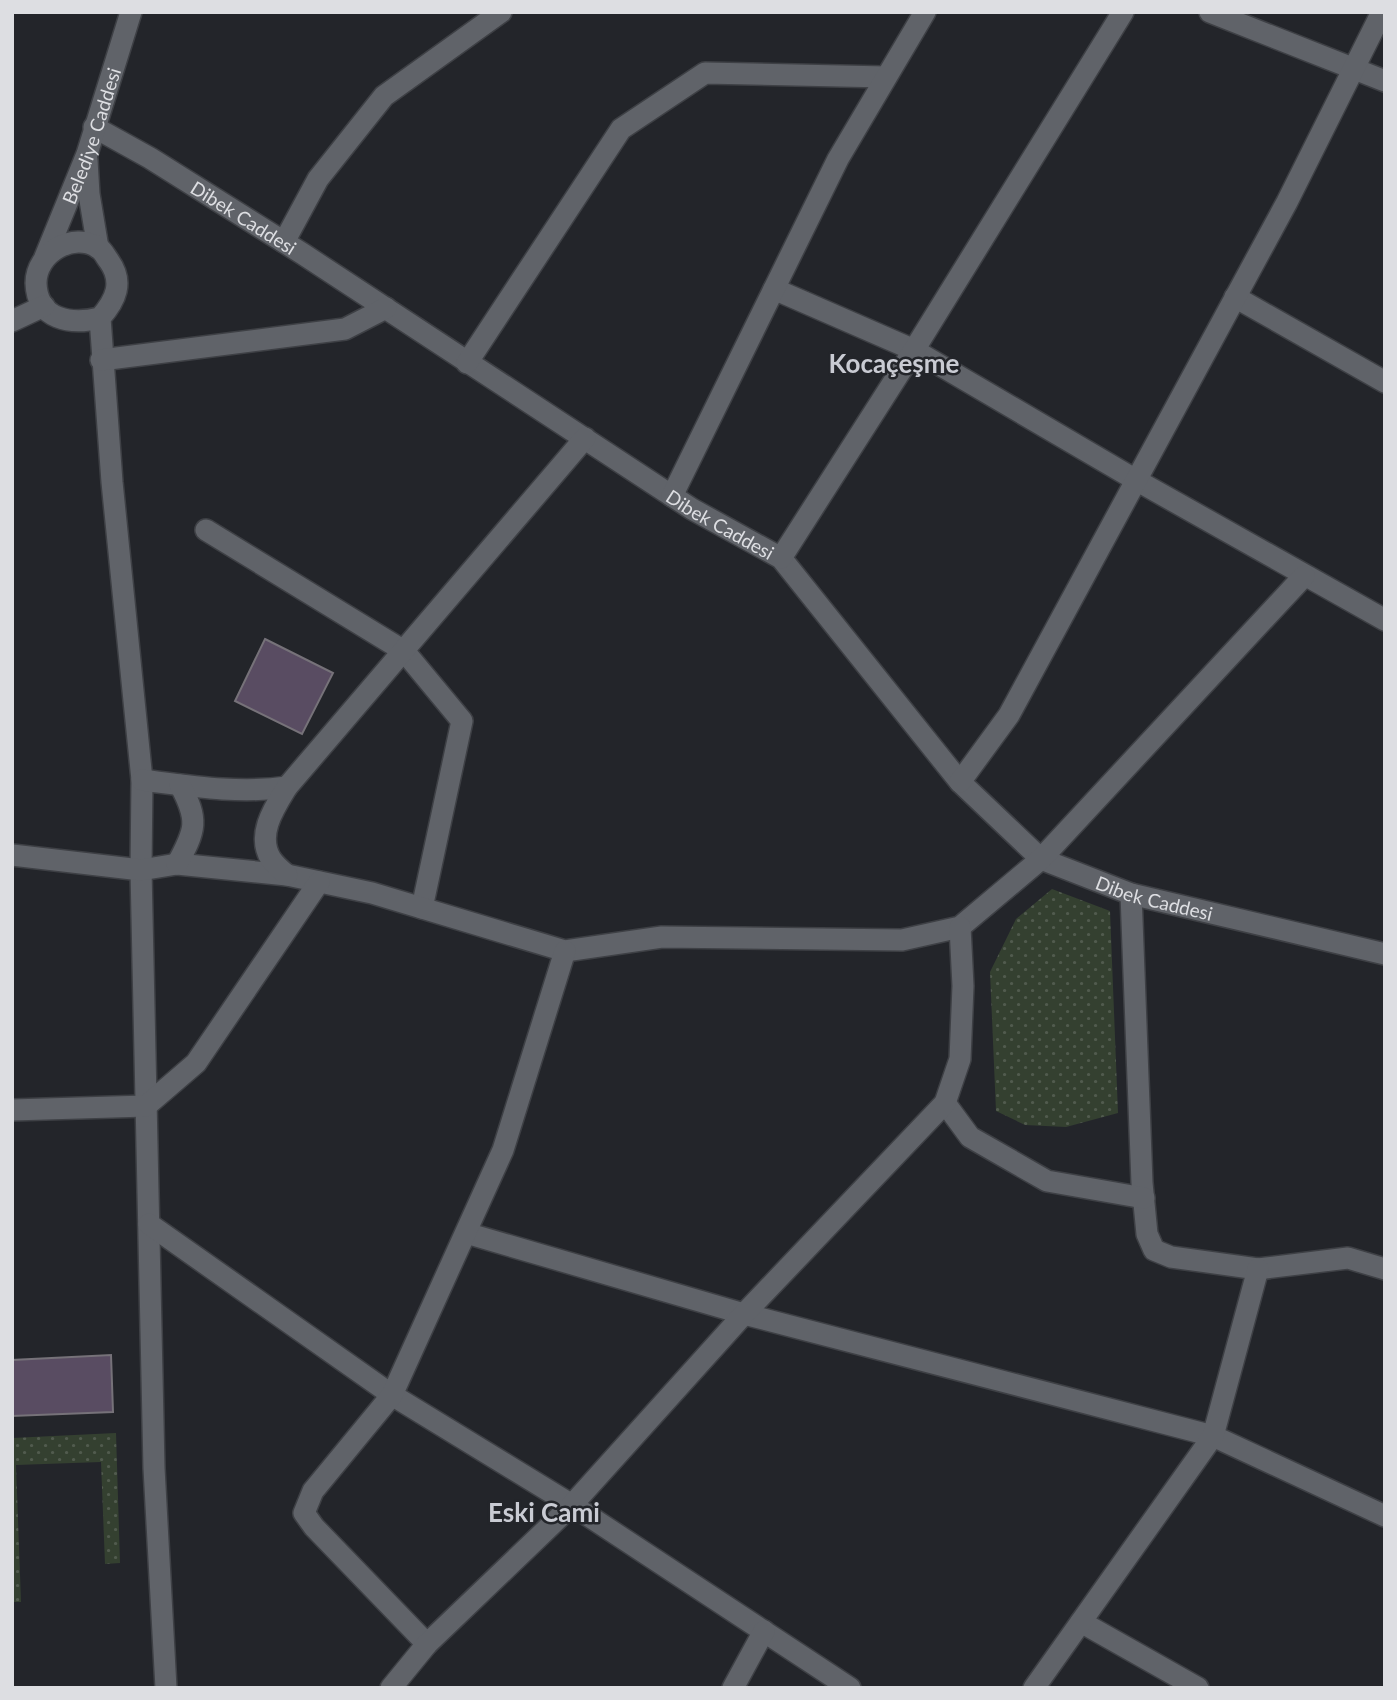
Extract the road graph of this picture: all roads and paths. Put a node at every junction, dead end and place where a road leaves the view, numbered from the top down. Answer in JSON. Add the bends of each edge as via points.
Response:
{"nodes":[{"id":1,"x":131,"y":12,"type":"edge"},
{"id":2,"x":501,"y":12,"type":"edge"},
{"id":3,"x":925,"y":12,"type":"edge"},
{"id":4,"x":1123,"y":12,"type":"edge"},
{"id":5,"x":1210,"y":12,"type":"edge"},
{"id":6,"x":1382,"y":12,"type":"edge"},
{"id":7,"x":1354,"y":69,"type":"junction"},
{"id":8,"x":886,"y":78,"type":"junction"},
{"id":9,"x":1385,"y":81,"type":"edge"},
{"id":10,"x":94,"y":127,"type":"junction"},
{"id":11,"x":87,"y":154,"type":"junction"},
{"id":12,"x":284,"y":243,"type":"junction"},
{"id":13,"x":98,"y":247,"type":"junction"},
{"id":14,"x":45,"y":257,"type":"junction"},
{"id":15,"x":774,"y":289,"type":"junction"},
{"id":16,"x":1235,"y":297,"type":"junction"},
{"id":17,"x":44,"y":306,"type":"junction"},
{"id":18,"x":386,"y":308,"type":"junction"},
{"id":19,"x":100,"y":318,"type":"junction"},
{"id":20,"x":13,"y":323,"type":"edge"},
{"id":21,"x":914,"y":350,"type":"junction"},
{"id":22,"x":101,"y":360,"type":"junction"},
{"id":23,"x":467,"y":363,"type":"junction"},
{"id":24,"x":1385,"y":382,"type":"edge"},
{"id":25,"x":585,"y":438,"type":"junction"},
{"id":26,"x":1136,"y":480,"type":"junction"},
{"id":27,"x":672,"y":496,"type":"junction"},
{"id":28,"x":206,"y":530,"type":"dead end"},
{"id":29,"x":781,"y":558,"type":"junction"},
{"id":30,"x":1304,"y":576,"type":"junction"},
{"id":31,"x":1385,"y":620,"type":"edge"},
{"id":32,"x":404,"y":651,"type":"junction"},
{"id":33,"x":142,"y":780,"type":"junction"},
{"id":34,"x":960,"y":782,"type":"junction"},
{"id":35,"x":180,"y":785,"type":"junction"},
{"id":36,"x":287,"y":787,"type":"junction"},
{"id":37,"x":12,"y":855,"type":"edge"},
{"id":38,"x":1041,"y":859,"type":"junction"},
{"id":39,"x":177,"y":864,"type":"junction"},
{"id":40,"x":141,"y":870,"type":"junction"},
{"id":41,"x":287,"y":875,"type":"junction"},
{"id":42,"x":320,"y":882,"type":"junction"},
{"id":43,"x":1131,"y":894,"type":"junction"},
{"id":44,"x":422,"y":908,"type":"junction"},
{"id":45,"x":960,"y":927,"type":"junction"},
{"id":46,"x":565,"y":951,"type":"junction"},
{"id":47,"x":1385,"y":954,"type":"edge"},
{"id":48,"x":945,"y":1103,"type":"junction"},
{"id":49,"x":146,"y":1106,"type":"junction"},
{"id":50,"x":12,"y":1111,"type":"edge"},
{"id":51,"x":1144,"y":1198,"type":"junction"},
{"id":52,"x":149,"y":1223,"type":"junction"},
{"id":53,"x":466,"y":1233,"type":"junction"},
{"id":54,"x":1258,"y":1269,"type":"junction"},
{"id":55,"x":1385,"y":1269,"type":"edge"},
{"id":56,"x":744,"y":1314,"type":"junction"},
{"id":57,"x":393,"y":1395,"type":"junction"},
{"id":58,"x":1213,"y":1436,"type":"junction"},
{"id":59,"x":572,"y":1505,"type":"junction"},
{"id":60,"x":1385,"y":1516,"type":"edge"},
{"id":61,"x":1081,"y":1622,"type":"junction"},
{"id":62,"x":764,"y":1631,"type":"junction"},
{"id":63,"x":427,"y":1644,"type":"junction"},
{"id":64,"x":166,"y":1688,"type":"edge"},
{"id":65,"x":391,"y":1688,"type":"edge"},
{"id":66,"x":733,"y":1688,"type":"edge"},
{"id":67,"x":850,"y":1688,"type":"edge"},
{"id":68,"x":1034,"y":1688,"type":"edge"},
{"id":69,"x":1198,"y":1688,"type":"edge"}],
"edges":[{"from":1,"to":10,"type":"street","name":"Belediye Caddesi"},
{"from":2,"to":12,"type":"street","via":[[384,96],[318,179]]},
{"from":3,"to":8,"type":"street"},
{"from":4,"to":21,"type":"street"},
{"from":5,"to":7,"type":"street"},
{"from":6,"to":7,"type":"street"},
{"from":7,"to":9,"type":"street"},
{"from":7,"to":16,"type":"street"},
{"from":8,"to":15,"type":"street","via":[[838,159]]},
{"from":8,"to":23,"type":"street","via":[[705,73],[621,129]]},
{"from":10,"to":11,"type":"street","name":"Belediye Caddesi"},
{"from":10,"to":12,"type":"street","name":"Dibek Caddesi"},
{"from":11,"to":13,"type":"street"},
{"from":11,"to":14,"type":"street","name":"Belediye Caddesi"},
{"from":12,"to":18,"type":"street","name":"Dibek Caddesi"},
{"from":13,"to":14,"type":"street","via":[[65,244]]},
{"from":13,"to":19,"type":"street","via":[[113,267],[117,286],[115,299]]},
{"from":14,"to":17,"type":"street","via":[[36,281]]},
{"from":15,"to":21,"type":"street"},
{"from":15,"to":27,"type":"street"},
{"from":16,"to":24,"type":"street"},
{"from":16,"to":26,"type":"street"},
{"from":17,"to":19,"type":"street","via":[[64,321]]},
{"from":17,"to":20,"type":"street"},
{"from":18,"to":22,"type":"street","via":[[345,329]]},
{"from":18,"to":23,"type":"street","name":"Dibek Caddesi"},
{"from":19,"to":22,"type":"street"},
{"from":21,"to":26,"type":"street"},
{"from":21,"to":29,"type":"street"},
{"from":22,"to":33,"type":"street"},
{"from":23,"to":25,"type":"street","name":"Dibek Caddesi"},
{"from":25,"to":27,"type":"street","name":"Dibek Caddesi"},
{"from":25,"to":32,"type":"street"},
{"from":26,"to":30,"type":"street"},
{"from":26,"to":34,"type":"street","via":[[1009,715]]},
{"from":27,"to":29,"type":"street","name":"Dibek Caddesi"},
{"from":28,"to":32,"type":"street"},
{"from":29,"to":34,"type":"street","name":"Dibek Caddesi"},
{"from":30,"to":31,"type":"street"},
{"from":30,"to":38,"type":"street"},
{"from":32,"to":36,"type":"street"},
{"from":32,"to":44,"type":"street","via":[[462,721]]},
{"from":33,"to":35,"type":"street"},
{"from":33,"to":40,"type":"street"},
{"from":34,"to":38,"type":"street","name":"Dibek Caddesi"},
{"from":35,"to":36,"type":"street"},
{"from":35,"to":39,"type":"street","via":[[192,807],[193,820],[191,839]]},
{"from":36,"to":41,"type":"street","via":[[271,813],[265,840],[271,860]]},
{"from":37,"to":40,"type":"street"},
{"from":38,"to":43,"type":"street","name":"Dibek Caddesi"},
{"from":38,"to":45,"type":"street"},
{"from":39,"to":40,"type":"street"},
{"from":39,"to":41,"type":"street"},
{"from":40,"to":49,"type":"street"},
{"from":41,"to":42,"type":"street"},
{"from":42,"to":44,"type":"street"},
{"from":42,"to":49,"type":"street","via":[[196,1063]]},
{"from":43,"to":47,"type":"street","name":"Dibek Caddesi"},
{"from":43,"to":51,"type":"street"},
{"from":44,"to":46,"type":"street"},
{"from":45,"to":46,"type":"street","via":[[902,940],[662,937]]},
{"from":45,"to":48,"type":"street","via":[[960,1059]]},
{"from":46,"to":53,"type":"street","via":[[503,1150]]},
{"from":48,"to":51,"type":"street","via":[[970,1137],[1047,1181]]},
{"from":48,"to":56,"type":"street"},
{"from":49,"to":50,"type":"street"},
{"from":49,"to":52,"type":"street"},
{"from":51,"to":54,"type":"street","via":[[1147,1234],[1154,1250]]},
{"from":52,"to":57,"type":"street"},
{"from":52,"to":64,"type":"street","via":[[154,1468]]},
{"from":53,"to":56,"type":"street"},
{"from":53,"to":57,"type":"street"},
{"from":54,"to":55,"type":"street","via":[[1348,1258]]},
{"from":54,"to":58,"type":"street"},
{"from":56,"to":58,"type":"street"},
{"from":56,"to":59,"type":"street"},
{"from":57,"to":59,"type":"street"},
{"from":57,"to":63,"type":"street","via":[[313,1491],[304,1513]]},
{"from":58,"to":60,"type":"street"},
{"from":58,"to":61,"type":"street"},
{"from":59,"to":62,"type":"street"},
{"from":59,"to":63,"type":"street"},
{"from":61,"to":68,"type":"street"},
{"from":61,"to":69,"type":"street"},
{"from":62,"to":66,"type":"street"},
{"from":62,"to":67,"type":"street"},
{"from":63,"to":65,"type":"street"}]}
